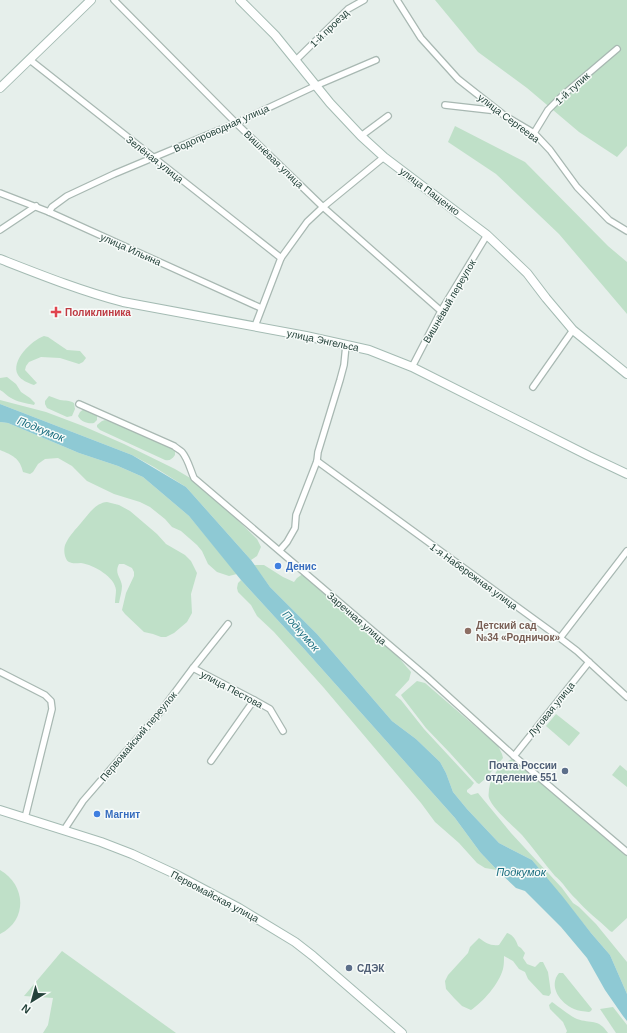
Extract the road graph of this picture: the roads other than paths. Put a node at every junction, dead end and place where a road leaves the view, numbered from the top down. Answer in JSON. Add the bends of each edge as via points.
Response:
{"nodes":[{"id":1,"x":91,"y":0,"type":"edge"},
{"id":2,"x":114,"y":0,"type":"edge"},
{"id":3,"x":240,"y":0,"type":"edge"},
{"id":4,"x":364,"y":0,"type":"edge"},
{"id":5,"x":397,"y":0,"type":"edge"},
{"id":6,"x":617,"y":49,"type":"dead end"},
{"id":7,"x":30,"y":60,"type":"junction"},
{"id":8,"x":296,"y":60,"type":"junction"},
{"id":9,"x":376,"y":60,"type":"dead end"},
{"id":10,"x":315,"y":86,"type":"junction"},
{"id":11,"x":0,"y":88,"type":"edge"},
{"id":12,"x":444,"y":105,"type":"dead end"},
{"id":13,"x":498,"y":111,"type":"junction"},
{"id":14,"x":388,"y":116,"type":"dead end"},
{"id":15,"x":236,"y":124,"type":"junction"},
{"id":16,"x":534,"y":134,"type":"junction"},
{"id":17,"x":361,"y":136,"type":"junction"},
{"id":18,"x":384,"y":157,"type":"junction"},
{"id":19,"x":154,"y":158,"type":"junction"},
{"id":20,"x":0,"y":193,"type":"edge"},
{"id":21,"x":36,"y":206,"type":"junction"},
{"id":22,"x":323,"y":207,"type":"junction"},
{"id":23,"x":49,"y":212,"type":"junction"},
{"id":24,"x":0,"y":230,"type":"edge"},
{"id":25,"x":627,"y":231,"type":"edge"},
{"id":26,"x":488,"y":235,"type":"junction"},
{"id":27,"x":281,"y":258,"type":"junction"},
{"id":28,"x":0,"y":259,"type":"edge"},
{"id":29,"x":261,"y":308,"type":"junction"},
{"id":30,"x":441,"y":311,"type":"junction"},
{"id":31,"x":255,"y":326,"type":"junction"},
{"id":32,"x":573,"y":330,"type":"junction"},
{"id":33,"x":346,"y":345,"type":"junction"},
{"id":34,"x":412,"y":367,"type":"junction"},
{"id":35,"x":627,"y":374,"type":"edge"},
{"id":36,"x":533,"y":387,"type":"dead end"},
{"id":37,"x":79,"y":404,"type":"dead end"},
{"id":38,"x":317,"y":461,"type":"junction"},
{"id":39,"x":627,"y":474,"type":"edge"},
{"id":40,"x":280,"y":550,"type":"junction"},
{"id":41,"x":626,"y":554,"type":"edge"},
{"id":42,"x":228,"y":624,"type":"dead end"},
{"id":43,"x":560,"y":638,"type":"junction"},
{"id":44,"x":589,"y":662,"type":"junction"},
{"id":45,"x":193,"y":668,"type":"junction"},
{"id":46,"x":0,"y":672,"type":"edge"},
{"id":47,"x":627,"y":697,"type":"edge"},
{"id":48,"x":254,"y":700,"type":"junction"},
{"id":49,"x":283,"y":732,"type":"dead end"},
{"id":50,"x":514,"y":756,"type":"junction"},
{"id":51,"x":211,"y":761,"type":"dead end"},
{"id":52,"x":0,"y":810,"type":"edge"},
{"id":53,"x":25,"y":818,"type":"junction"},
{"id":54,"x":64,"y":830,"type":"junction"},
{"id":55,"x":627,"y":852,"type":"edge"},
{"id":56,"x":402,"y":1033,"type":"edge"}],
"edges":[{"from":1,"to":7,"type":"street"},
{"from":2,"to":15,"type":"street","name":"Вишнёвая улица"},
{"from":3,"to":8,"type":"street","name":"улица Пащенко"},
{"from":4,"to":8,"type":"street","name":"1-й проезд","via":[[348,9]]},
{"from":5,"to":13,"type":"street","name":"улица Сергеева","via":[[421,38],[458,79]]},
{"from":6,"to":16,"type":"street","name":"1-й тупик","via":[[548,110]]},
{"from":7,"to":11,"type":"street"},
{"from":7,"to":19,"type":"street","name":"Зелёная улица"},
{"from":8,"to":10,"type":"street","name":"улица Пащенко"},
{"from":9,"to":10,"type":"street","name":"Водопроводная улица"},
{"from":10,"to":15,"type":"street","name":"Водопроводная улица"},
{"from":10,"to":17,"type":"street","name":"улица Пащенко"},
{"from":12,"to":13,"type":"street"},
{"from":13,"to":16,"type":"street","name":"улица Сергеева"},
{"from":14,"to":17,"type":"street"},
{"from":15,"to":19,"type":"street","name":"Водопроводная улица"},
{"from":15,"to":22,"type":"street","name":"Вишнёвая улица"},
{"from":16,"to":25,"type":"street","name":"улица Сергеева","via":[[550,150],[577,188],[609,220]]},
{"from":17,"to":18,"type":"street","name":"улица Пащенко"},
{"from":18,"to":22,"type":"street"},
{"from":18,"to":26,"type":"street","name":"улица Пащенко"},
{"from":19,"to":23,"type":"street","name":"Водопроводная улица","via":[[67,196]]},
{"from":19,"to":27,"type":"street","name":"Зелёная улица"},
{"from":20,"to":21,"type":"street","name":"улица Ильина"},
{"from":21,"to":23,"type":"street","name":"улица Ильина"},
{"from":21,"to":24,"type":"street"},
{"from":22,"to":27,"type":"street","via":[[307,222]]},
{"from":22,"to":30,"type":"street","name":"Вишнёвая улица"},
{"from":23,"to":29,"type":"street","name":"улица Ильина"},
{"from":26,"to":30,"type":"street","name":"Вишнёвый переулок"},
{"from":26,"to":32,"type":"street","name":"улица Пащенко","via":[[527,273]]},
{"from":27,"to":29,"type":"street"},
{"from":28,"to":31,"type":"street","name":"улица Энгельса","via":[[91,293],[123,302]]},
{"from":29,"to":31,"type":"street"},
{"from":30,"to":34,"type":"street","name":"Вишнёвый переулок"},
{"from":31,"to":33,"type":"street","name":"улица Энгельса"},
{"from":32,"to":35,"type":"street","name":"улица Пащенко"},
{"from":32,"to":36,"type":"street"},
{"from":33,"to":34,"type":"street","name":"улица Энгельса","via":[[369,350]]},
{"from":33,"to":38,"type":"street","via":[[342,372]]},
{"from":34,"to":39,"type":"street","name":"улица Энгельса"},
{"from":37,"to":40,"type":"street","name":"Заречная улица","via":[[174,446],[188,460],[194,478]]},
{"from":38,"to":40,"type":"street","via":[[296,515],[295,528]]},
{"from":38,"to":43,"type":"street","name":"1-я Набережная улица"},
{"from":40,"to":50,"type":"street","name":"Заречная улица"},
{"from":41,"to":43,"type":"street"},
{"from":42,"to":45,"type":"street","name":"Первомайский переулок"},
{"from":43,"to":44,"type":"street","name":"1-я Набережная улица"},
{"from":44,"to":47,"type":"street","name":"1-я Набережная улица"},
{"from":44,"to":50,"type":"street","name":"Луговая улица"},
{"from":45,"to":48,"type":"street","name":"улица Пестова"},
{"from":45,"to":54,"type":"street","name":"Первомайский переулок","via":[[161,711],[83,801]]},
{"from":46,"to":53,"type":"street","via":[[45,695],[51,701],[52,709]]},
{"from":48,"to":49,"type":"street","name":"улица Пестова","via":[[270,709]]},
{"from":48,"to":51,"type":"street"},
{"from":50,"to":55,"type":"street","name":"Заречная улица"},
{"from":52,"to":53,"type":"street","name":"Первомайская улица"},
{"from":53,"to":54,"type":"street","name":"Первомайская улица"},
{"from":54,"to":56,"type":"street","name":"Первомайская улица","via":[[132,854],[239,908],[310,953]]}]}
